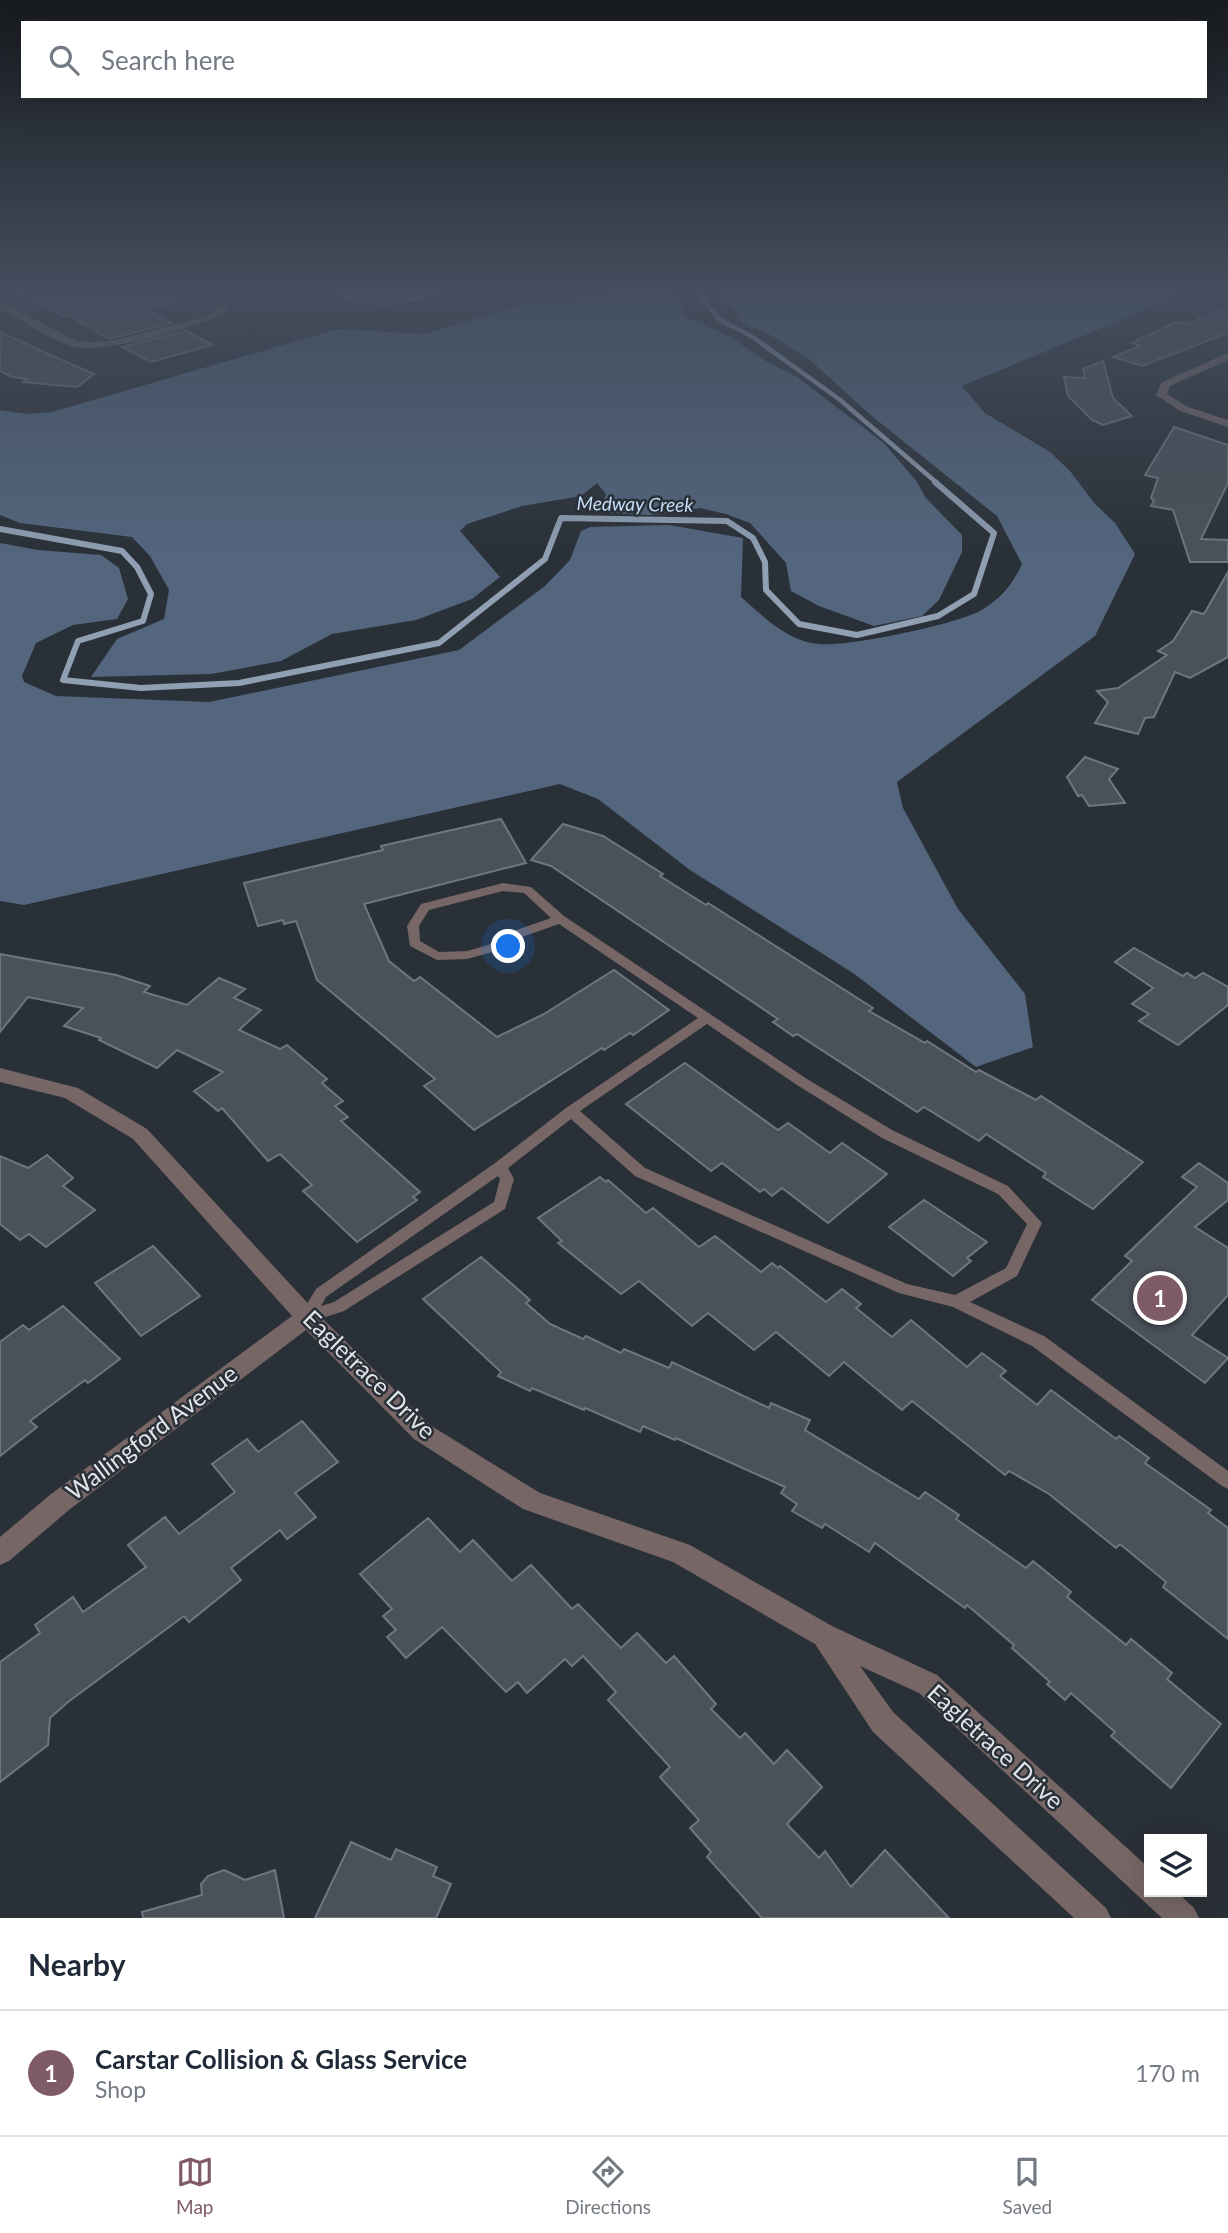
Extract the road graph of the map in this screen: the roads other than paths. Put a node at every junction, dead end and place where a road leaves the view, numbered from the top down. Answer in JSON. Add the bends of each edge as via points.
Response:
{"nodes":[{"id":1,"x":1176,"y":380,"type":"edge"},
{"id":2,"x":1228,"y":424,"type":"edge"},
{"id":3,"x":560,"y":919,"type":"junction"},
{"id":4,"x":707,"y":1018,"type":"junction"},
{"id":5,"x":0,"y":1074,"type":"edge"},
{"id":6,"x":571,"y":1111,"type":"junction"},
{"id":7,"x":500,"y":1167,"type":"junction"},
{"id":8,"x":956,"y":1302,"type":"junction"},
{"id":9,"x":307,"y":1317,"type":"junction"},
{"id":10,"x":1228,"y":1481,"type":"edge"},
{"id":11,"x":0,"y":1553,"type":"edge"},
{"id":12,"x":822,"y":1635,"type":"junction"},
{"id":13,"x":1144,"y":1882,"type":"edge"},
{"id":14,"x":1161,"y":1897,"type":"edge"},
{"id":15,"x":1096,"y":1918,"type":"edge"},
{"id":16,"x":1184,"y":1918,"type":"edge"}],
"edges":[{"from":1,"to":2,"type":"street","via":[[1166,384],[1161,395],[1184,409]]},
{"from":3,"to":3,"type":"lane","via":[[527,890],[503,887],[425,907],[413,926],[414,943],[437,956],[467,955]]},
{"from":3,"to":4,"type":"lane"},
{"from":4,"to":6,"type":"lane"},
{"from":4,"to":8,"type":"lane","via":[[887,1134],[1003,1190],[1035,1223],[1012,1272]]},
{"from":5,"to":9,"type":"street","name":"Eagletrace Drive","via":[[71,1093],[140,1133]]},
{"from":6,"to":7,"type":"lane"},
{"from":6,"to":8,"type":"lane","via":[[640,1172],[904,1289]]},
{"from":7,"to":9,"type":"lane","via":[[321,1293]]},
{"from":7,"to":9,"type":"lane","via":[[507,1180],[500,1206],[339,1307]]},
{"from":8,"to":10,"type":"lane","via":[[1038,1341]]},
{"from":9,"to":11,"type":"street","name":"Wallingford Avenue","via":[[102,1469]]},
{"from":9,"to":12,"type":"street","name":"Eagletrace Drive","via":[[422,1432],[531,1501],[681,1553]]},
{"from":12,"to":13,"type":"street","name":"Eagletrace Drive","via":[[928,1685]]},
{"from":12,"to":15,"type":"street","name":"Eagletrace Drive","via":[[883,1722]]},
{"from":14,"to":16,"type":"street"}]}
